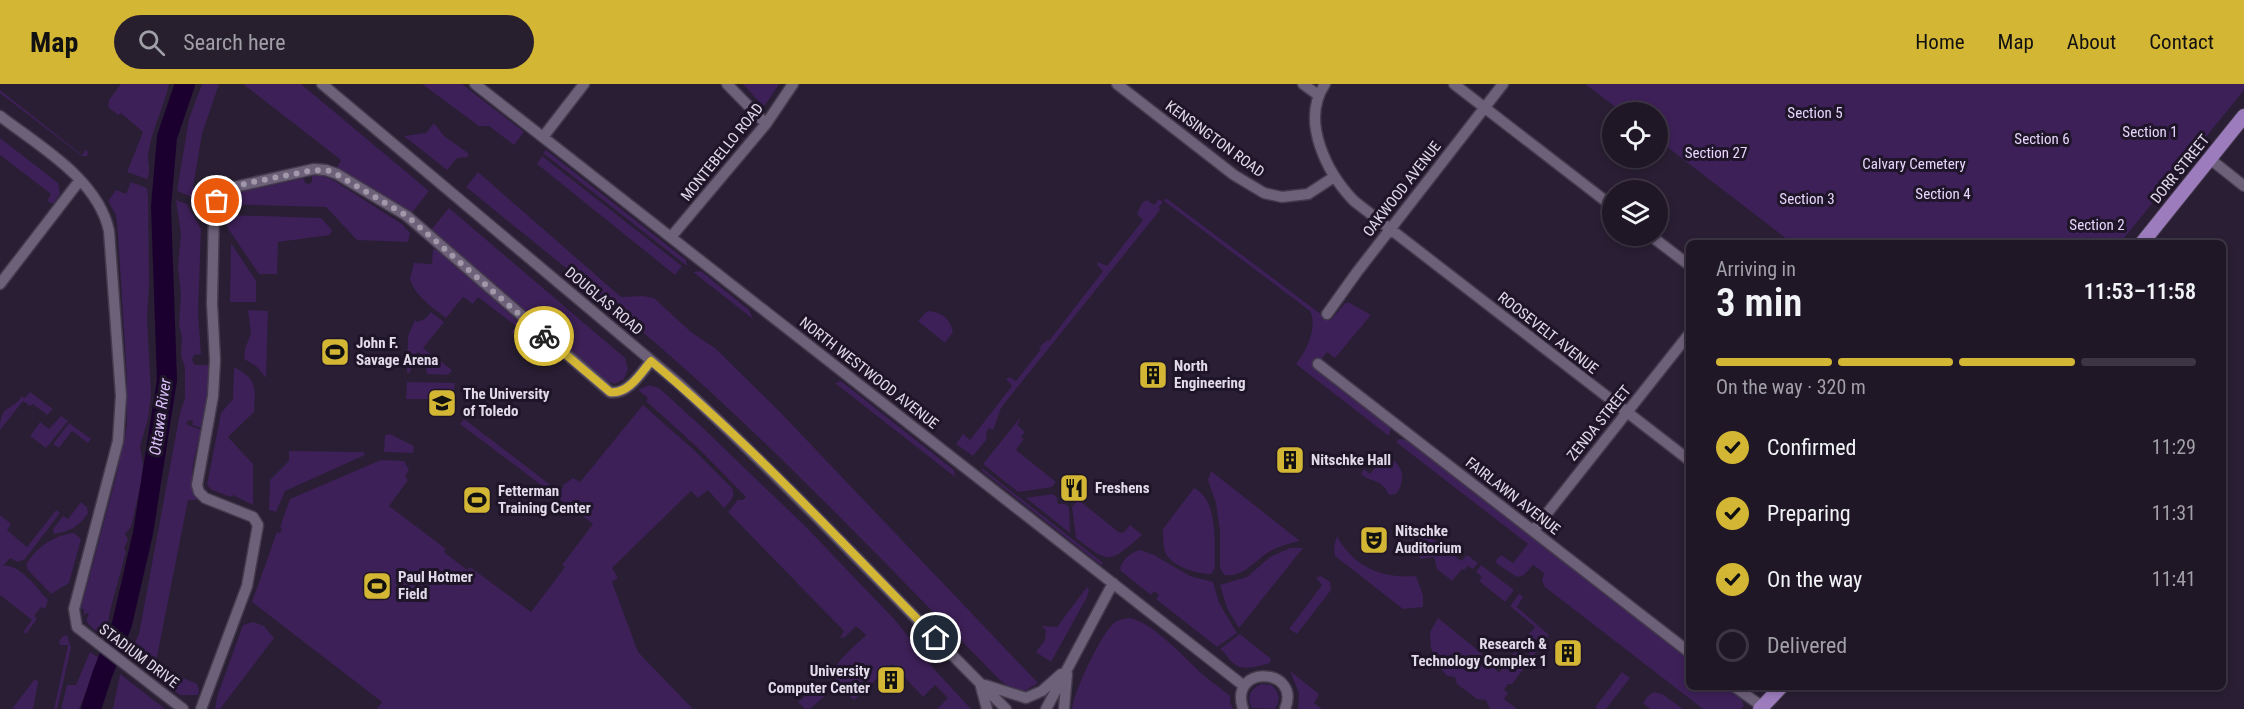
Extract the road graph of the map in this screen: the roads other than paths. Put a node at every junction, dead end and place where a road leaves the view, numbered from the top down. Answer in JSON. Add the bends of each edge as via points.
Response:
{"nodes":[{"id":1,"x":322,"y":84,"type":"edge"},
{"id":2,"x":475,"y":84,"type":"edge"},
{"id":3,"x":584,"y":84,"type":"edge"},
{"id":4,"x":727,"y":84,"type":"edge"},
{"id":5,"x":793,"y":84,"type":"edge"},
{"id":6,"x":1117,"y":84,"type":"edge"},
{"id":7,"x":1303,"y":84,"type":"edge"},
{"id":8,"x":1324,"y":84,"type":"edge"},
{"id":9,"x":1454,"y":84,"type":"edge"},
{"id":10,"x":1503,"y":84,"type":"edge"},
{"id":11,"x":1318,"y":95,"type":"junction"},
{"id":12,"x":1485,"y":108,"type":"junction"},
{"id":13,"x":0,"y":116,"type":"edge"},
{"id":14,"x":2244,"y":116,"type":"edge"},
{"id":15,"x":766,"y":124,"type":"junction"},
{"id":16,"x":543,"y":137,"type":"junction"},
{"id":17,"x":2210,"y":159,"type":"junction"},
{"id":18,"x":1334,"y":177,"type":"junction"},
{"id":19,"x":80,"y":180,"type":"junction"},
{"id":20,"x":2244,"y":186,"type":"edge"},
{"id":21,"x":1602,"y":198,"type":"edge"},
{"id":22,"x":1389,"y":230,"type":"junction"},
{"id":23,"x":671,"y":237,"type":"junction"},
{"id":24,"x":2144,"y":240,"type":"edge"},
{"id":25,"x":1664,"y":246,"type":"edge"},
{"id":26,"x":1686,"y":263,"type":"edge"},
{"id":27,"x":0,"y":284,"type":"edge"},
{"id":28,"x":1327,"y":314,"type":"dead end"},
{"id":29,"x":1686,"y":338,"type":"edge"},
{"id":30,"x":651,"y":361,"type":"junction"},
{"id":31,"x":1318,"y":364,"type":"dead end"},
{"id":32,"x":1627,"y":413,"type":"junction"},
{"id":33,"x":1686,"y":458,"type":"edge"},
{"id":34,"x":1533,"y":531,"type":"junction"},
{"id":35,"x":1113,"y":583,"type":"junction"},
{"id":36,"x":1686,"y":649,"type":"edge"},
{"id":37,"x":1068,"y":668,"type":"junction"},
{"id":38,"x":980,"y":683,"type":"junction"},
{"id":39,"x":1244,"y":686,"type":"junction"},
{"id":40,"x":1739,"y":690,"type":"edge"},
{"id":41,"x":1778,"y":690,"type":"edge"},
{"id":42,"x":1762,"y":708,"type":"edge"},
{"id":43,"x":183,"y":709,"type":"edge"},
{"id":44,"x":201,"y":709,"type":"edge"},
{"id":45,"x":987,"y":709,"type":"edge"},
{"id":46,"x":1006,"y":709,"type":"edge"},
{"id":47,"x":1046,"y":709,"type":"edge"},
{"id":48,"x":1064,"y":709,"type":"edge"},
{"id":49,"x":1243,"y":709,"type":"edge"},
{"id":50,"x":1285,"y":709,"type":"edge"}],
"edges":[{"from":1,"to":30,"type":"street","name":"DOUGLAS ROAD"},
{"from":2,"to":16,"type":"street","name":"NORTH WESTWOOD AVENUE"},
{"from":3,"to":16,"type":"street"},
{"from":4,"to":15,"type":"street"},
{"from":5,"to":15,"type":"street","name":"MONTEBELLO ROAD"},
{"from":6,"to":18,"type":"street","name":"KENSINGTON ROAD","via":[[1234,175],[1264,193],[1282,197],[1308,194]]},
{"from":7,"to":11,"type":"street"},
{"from":8,"to":11,"type":"street"},
{"from":9,"to":12,"type":"street"},
{"from":10,"to":12,"type":"street","name":"OAKWOOD AVENUE"},
{"from":11,"to":18,"type":"street","name":"ROOSEVELT AVENUE","via":[[1316,127]]},
{"from":12,"to":21,"type":"street"},
{"from":12,"to":22,"type":"street","name":"OAKWOOD AVENUE"},
{"from":13,"to":19,"type":"street"},
{"from":14,"to":17,"type":"main road","name":"DORR STREET"},
{"from":15,"to":23,"type":"street","name":"MONTEBELLO ROAD"},
{"from":16,"to":23,"type":"street","name":"NORTH WESTWOOD AVENUE"},
{"from":17,"to":20,"type":"street"},
{"from":17,"to":24,"type":"main road","name":"DORR STREET"},
{"from":18,"to":22,"type":"street","name":"ROOSEVELT AVENUE","via":[[1354,201]]},
{"from":19,"to":27,"type":"street"},
{"from":19,"to":43,"type":"street","name":"STADIUM DRIVE","via":[[107,221],[109,231],[121,396],[118,441],[72,626]]},
{"from":22,"to":28,"type":"street","name":"OAKWOOD AVENUE"},
{"from":22,"to":32,"type":"street","name":"ROOSEVELT AVENUE"},
{"from":23,"to":35,"type":"street","name":"NORTH WESTWOOD AVENUE"},
{"from":25,"to":26,"type":"street"},
{"from":29,"to":32,"type":"street","name":"ZENDA STREET"},
{"from":30,"to":38,"type":"street","name":"DOUGLAS ROAD","via":[[797,495]]},
{"from":30,"to":44,"type":"street","via":[[628,387],[614,393],[606,390],[407,216],[331,171],[314,170],[225,191],[214,208],[213,396],[197,484],[205,498],[254,517],[258,525],[247,586]]},
{"from":31,"to":34,"type":"street","name":"FAIRLAWN AVENUE"},
{"from":32,"to":33,"type":"street","name":"ROOSEVELT AVENUE"},
{"from":32,"to":34,"type":"street","name":"ZENDA STREET"},
{"from":34,"to":36,"type":"street","name":"FAIRLAWN AVENUE"},
{"from":35,"to":37,"type":"street"},
{"from":35,"to":39,"type":"street","name":"NORTH WESTWOOD AVENUE"},
{"from":37,"to":38,"type":"street","via":[[1042,691],[1026,698]]},
{"from":37,"to":47,"type":"street"},
{"from":37,"to":48,"type":"street"},
{"from":38,"to":45,"type":"street"},
{"from":38,"to":46,"type":"street","name":"DOUGLAS ROAD"},
{"from":39,"to":49,"type":"street"},
{"from":39,"to":50,"type":"street","via":[[1263,675],[1277,679],[1286,690]]},
{"from":40,"to":42,"type":"street"},
{"from":41,"to":42,"type":"main road"}]}
